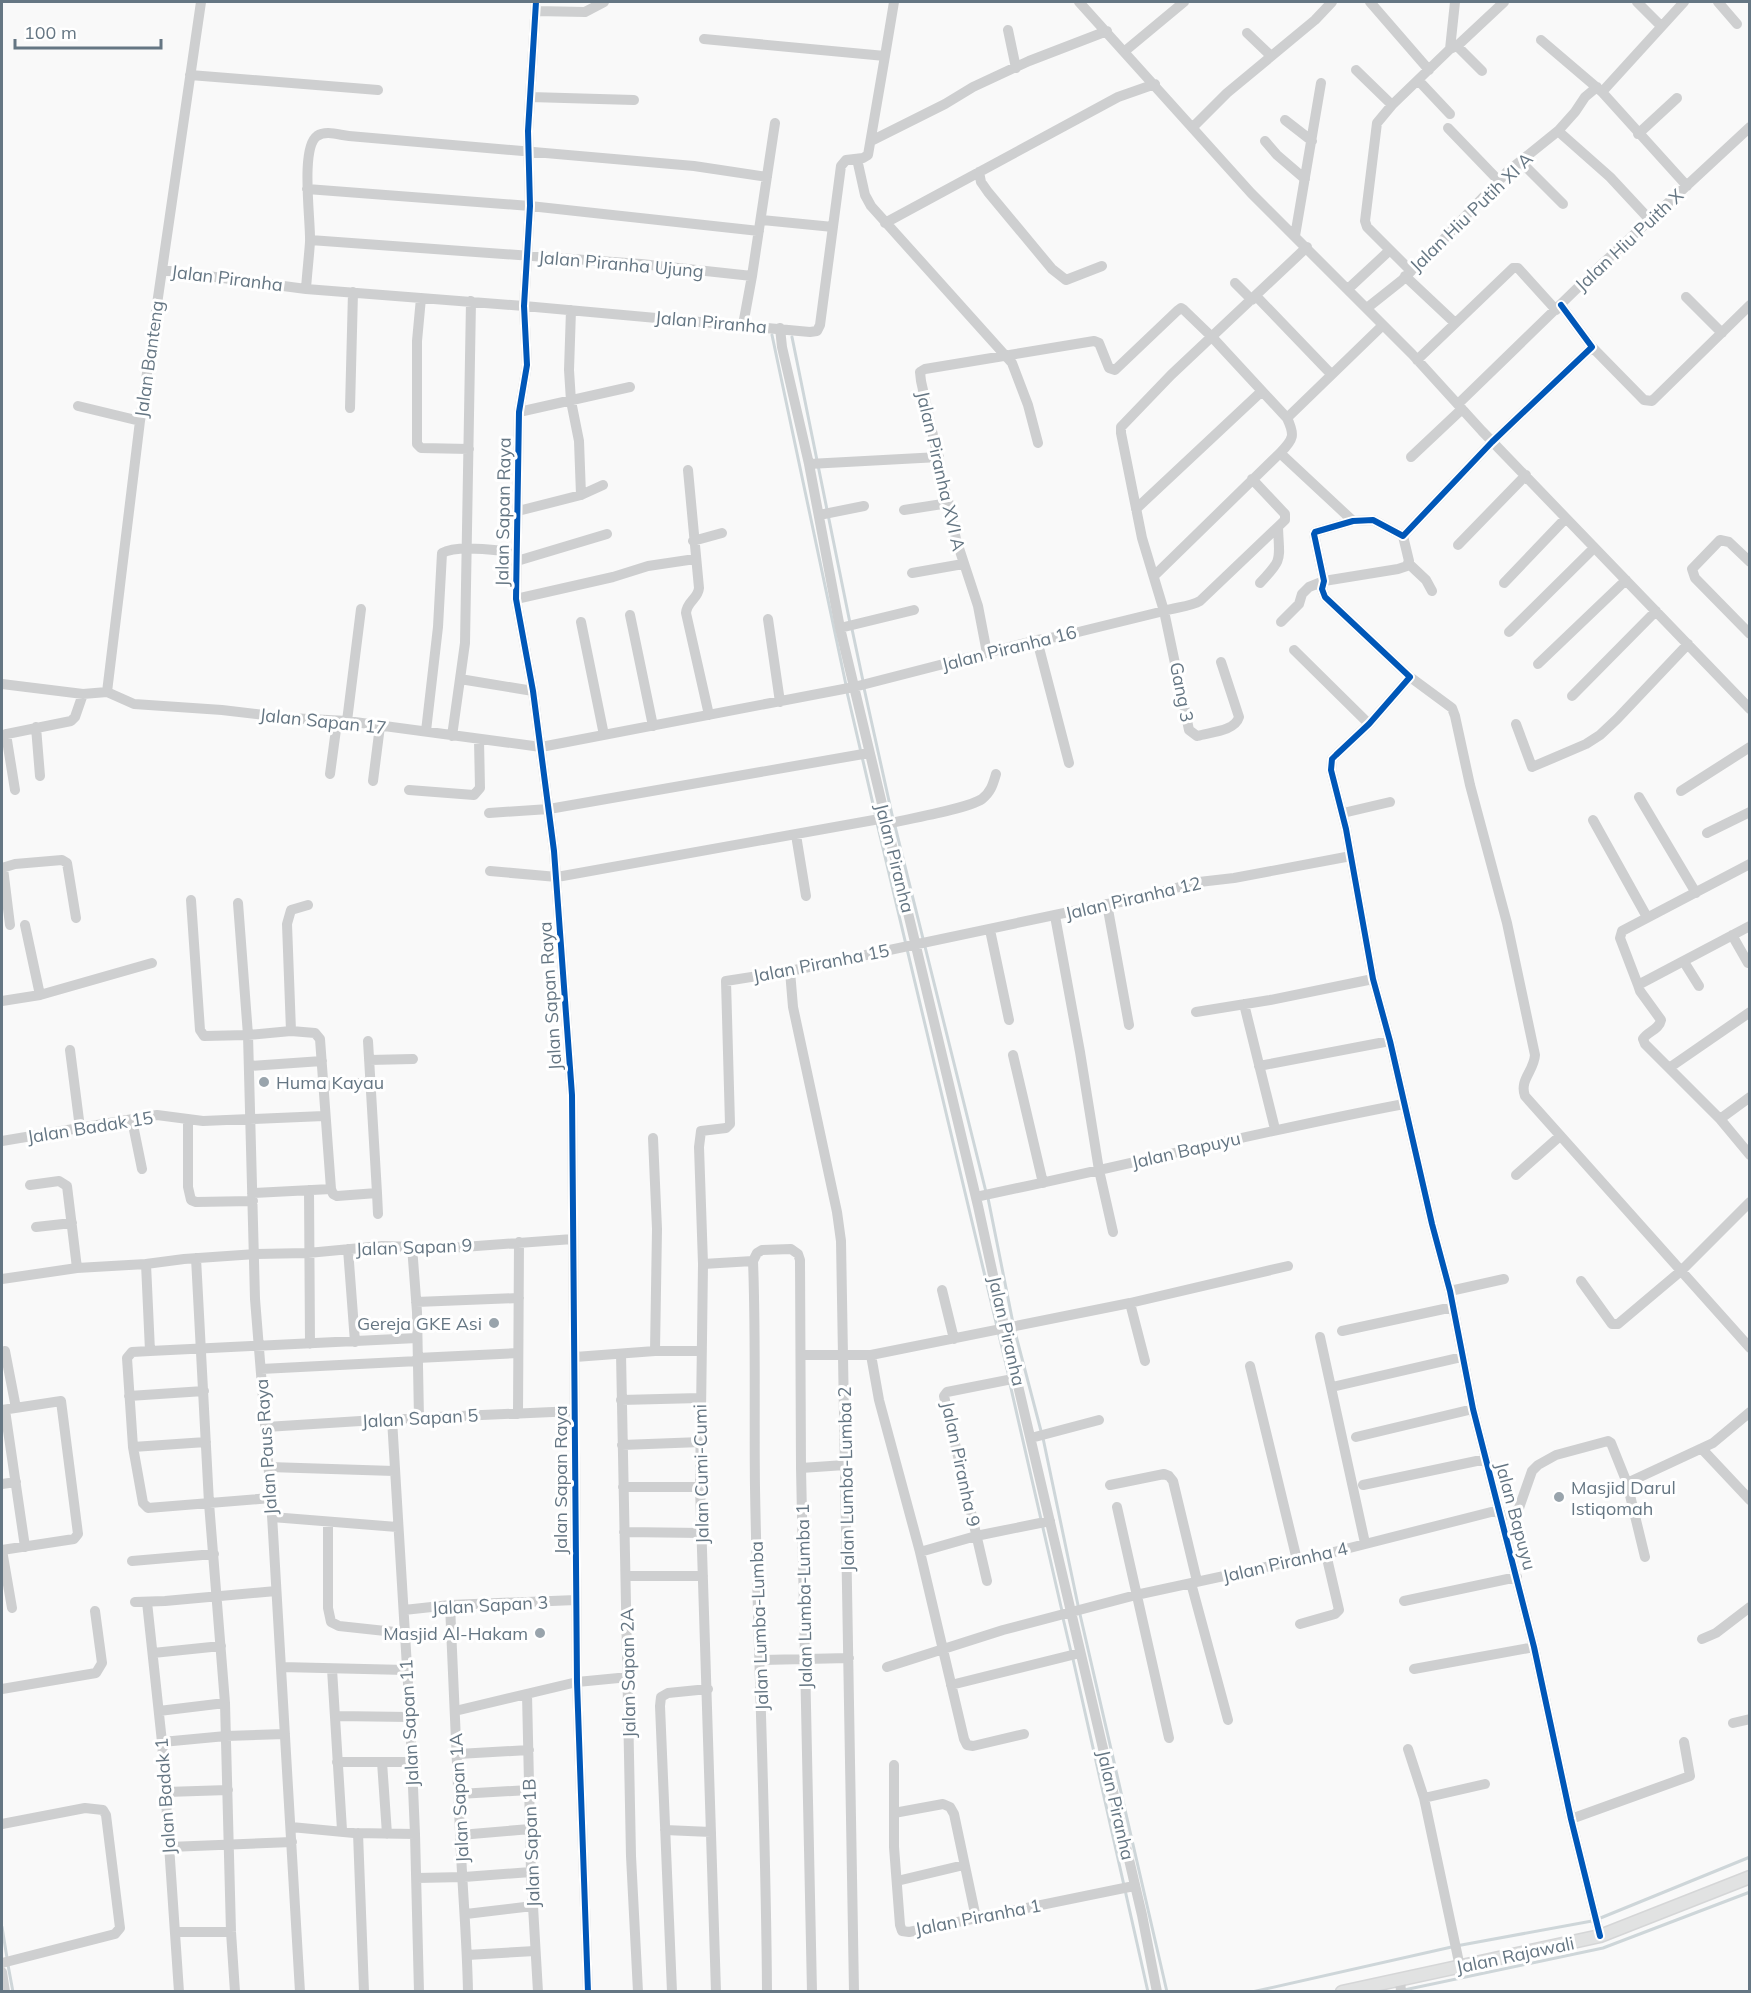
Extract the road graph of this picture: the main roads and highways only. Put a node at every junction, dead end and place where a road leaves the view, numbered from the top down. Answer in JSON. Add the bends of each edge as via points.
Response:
{"nodes":[{"id":1,"x":1749,"y":1877,"type":"edge"},
{"id":2,"x":1401,"y":1985,"type":"edge"},
{"id":3,"x":1342,"y":1992,"type":"edge"}],
"edges":[{"from":1,"to":2,"type":"main road","name":"Jalan Rajawali","via":[[1600,1936],[1460,1967]]},
{"from":2,"to":3,"type":"main road","name":"Jalan Rajawali"}]}
